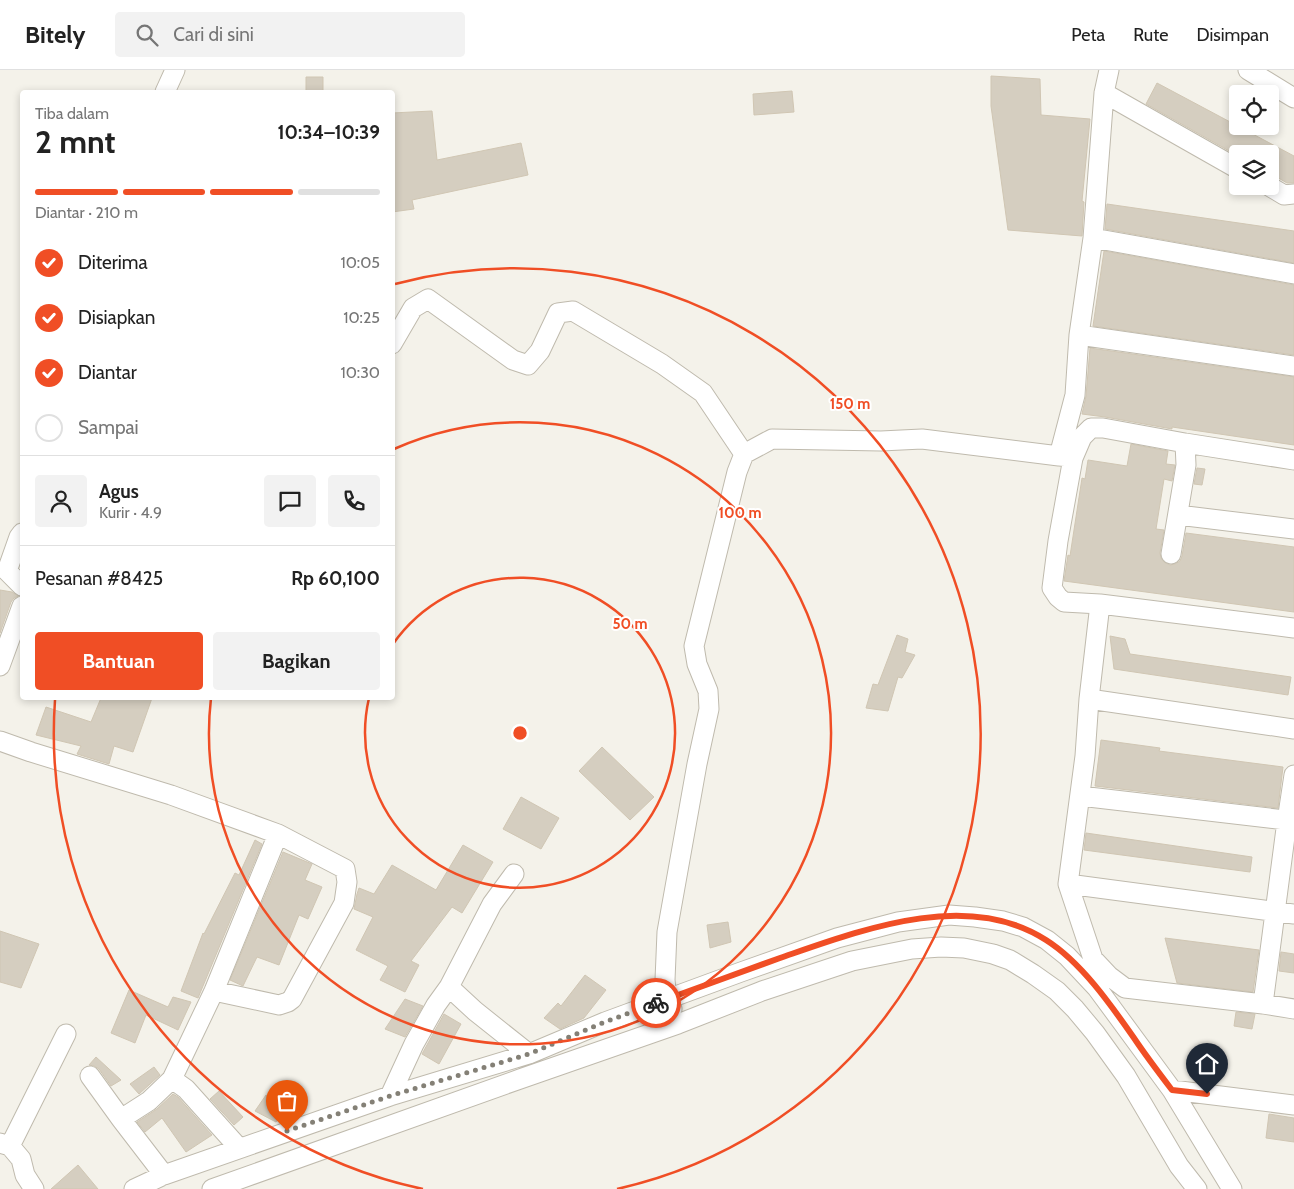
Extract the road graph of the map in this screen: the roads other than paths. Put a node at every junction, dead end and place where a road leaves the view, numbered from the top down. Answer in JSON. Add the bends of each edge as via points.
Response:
{"nodes":[{"id":1,"x":175,"y":70,"type":"edge"},
{"id":2,"x":1109,"y":70,"type":"edge"},
{"id":3,"x":1248,"y":70,"type":"edge"},
{"id":4,"x":1276,"y":78,"type":"edge"},
{"id":5,"x":166,"y":90,"type":"edge"},
{"id":6,"x":1104,"y":93,"type":"junction"},
{"id":7,"x":1294,"y":98,"type":"edge"},
{"id":8,"x":1229,"y":164,"type":"edge"},
{"id":9,"x":1279,"y":192,"type":"edge"},
{"id":10,"x":1294,"y":194,"type":"edge"},
{"id":11,"x":1093,"y":238,"type":"junction"},
{"id":12,"x":1294,"y":274,"type":"edge"},
{"id":13,"x":1078,"y":335,"type":"junction"},
{"id":14,"x":395,"y":339,"type":"edge"},
{"id":15,"x":1294,"y":366,"type":"edge"},
{"id":16,"x":1185,"y":444,"type":"junction"},
{"id":17,"x":744,"y":454,"type":"junction"},
{"id":18,"x":1066,"y":457,"type":"junction"},
{"id":19,"x":1294,"y":460,"type":"edge"},
{"id":20,"x":1178,"y":515,"type":"junction"},
{"id":21,"x":1294,"y":529,"type":"edge"},
{"id":22,"x":20,"y":536,"type":"edge"},
{"id":23,"x":1171,"y":554,"type":"dead end"},
{"id":24,"x":20,"y":584,"type":"edge"},
{"id":25,"x":1100,"y":604,"type":"junction"},
{"id":26,"x":20,"y":611,"type":"edge"},
{"id":27,"x":1294,"y":628,"type":"edge"},
{"id":28,"x":0,"y":666,"type":"edge"},
{"id":29,"x":1089,"y":699,"type":"junction"},
{"id":30,"x":1294,"y":729,"type":"edge"},
{"id":31,"x":0,"y":740,"type":"edge"},
{"id":32,"x":1294,"y":775,"type":"edge"},
{"id":33,"x":1080,"y":796,"type":"junction"},
{"id":34,"x":1290,"y":821,"type":"edge"},
{"id":35,"x":278,"y":834,"type":"junction"},
{"id":36,"x":514,"y":874,"type":"dead end"},
{"id":37,"x":1068,"y":884,"type":"junction"},
{"id":38,"x":1275,"y":912,"type":"junction"},
{"id":39,"x":1294,"y":914,"type":"edge"},
{"id":40,"x":448,"y":987,"type":"junction"},
{"id":41,"x":214,"y":992,"type":"junction"},
{"id":42,"x":668,"y":1000,"type":"junction"},
{"id":43,"x":1263,"y":1004,"type":"junction"},
{"id":44,"x":1294,"y":1009,"type":"edge"},
{"id":45,"x":678,"y":1023,"type":"junction"},
{"id":46,"x":66,"y":1034,"type":"dead end"},
{"id":47,"x":529,"y":1054,"type":"junction"},
{"id":48,"x":90,"y":1076,"type":"dead end"},
{"id":49,"x":172,"y":1079,"type":"junction"},
{"id":50,"x":1172,"y":1090,"type":"junction"},
{"id":51,"x":390,"y":1096,"type":"junction"},
{"id":52,"x":1294,"y":1105,"type":"edge"},
{"id":53,"x":122,"y":1119,"type":"junction"},
{"id":54,"x":5,"y":1145,"type":"edge"},
{"id":55,"x":239,"y":1148,"type":"junction"},
{"id":56,"x":164,"y":1175,"type":"junction"},
{"id":57,"x":34,"y":1189,"type":"edge"},
{"id":58,"x":134,"y":1189,"type":"edge"},
{"id":59,"x":212,"y":1189,"type":"edge"},
{"id":60,"x":1197,"y":1189,"type":"edge"},
{"id":61,"x":1232,"y":1189,"type":"edge"}],
"edges":[{"from":1,"to":5,"type":"street"},
{"from":2,"to":6,"type":"street"},
{"from":3,"to":4,"type":"street"},
{"from":4,"to":7,"type":"street"},
{"from":6,"to":8,"type":"street"},
{"from":6,"to":11,"type":"street"},
{"from":9,"to":10,"type":"street"},
{"from":11,"to":12,"type":"street"},
{"from":11,"to":13,"type":"street"},
{"from":13,"to":15,"type":"street"},
{"from":13,"to":18,"type":"street","via":[[1076,395]]},
{"from":14,"to":17,"type":"street","via":[[413,308],[428,299],[513,360],[528,365],[540,351],[558,313],[573,312],[662,364],[704,394]]},
{"from":16,"to":18,"type":"street","via":[[1090,428]]},
{"from":16,"to":19,"type":"street"},
{"from":16,"to":20,"type":"street","via":[[1186,465]]},
{"from":17,"to":18,"type":"street","via":[[772,439],[922,439]]},
{"from":17,"to":42,"type":"street","via":[[694,646],[708,691],[709,709],[667,932],[664,980]]},
{"from":18,"to":25,"type":"street","via":[[1052,588],[1064,602]]},
{"from":20,"to":21,"type":"street"},
{"from":20,"to":23,"type":"street"},
{"from":22,"to":24,"type":"street","via":[[8,571]]},
{"from":25,"to":27,"type":"street"},
{"from":25,"to":29,"type":"street"},
{"from":26,"to":28,"type":"street"},
{"from":29,"to":30,"type":"street"},
{"from":29,"to":33,"type":"street"},
{"from":31,"to":35,"type":"street","via":[[171,795]]},
{"from":32,"to":34,"type":"street"},
{"from":33,"to":34,"type":"street"},
{"from":33,"to":37,"type":"street"},
{"from":34,"to":38,"type":"street"},
{"from":35,"to":41,"type":"street"},
{"from":35,"to":41,"type":"street","via":[[344,869],[347,882],[344,903],[288,1002],[279,1005]]},
{"from":36,"to":40,"type":"street","via":[[492,904]]},
{"from":37,"to":38,"type":"street"},
{"from":37,"to":43,"type":"street","via":[[1093,959],[1125,988]]},
{"from":38,"to":39,"type":"street"},
{"from":38,"to":43,"type":"street"},
{"from":40,"to":47,"type":"street"},
{"from":40,"to":51,"type":"street","via":[[414,1044]]},
{"from":41,"to":49,"type":"street"},
{"from":42,"to":45,"type":"street"},
{"from":42,"to":47,"type":"street"},
{"from":42,"to":50,"type":"street","via":[[837,938],[898,922],[949,916],[975,917],[1023,927],[1067,956],[1097,988]]},
{"from":43,"to":44,"type":"street"},
{"from":45,"to":59,"type":"street"},
{"from":45,"to":60,"type":"street","via":[[852,960],[941,947],[964,948],[1002,957],[1033,974],[1076,1009],[1126,1076],[1179,1166]]},
{"from":46,"to":54,"type":"street"},
{"from":47,"to":51,"type":"street"},
{"from":48,"to":53,"type":"street"},
{"from":49,"to":53,"type":"street","via":[[149,1101]]},
{"from":49,"to":55,"type":"street"},
{"from":50,"to":52,"type":"street"},
{"from":50,"to":61,"type":"street"},
{"from":51,"to":55,"type":"street"},
{"from":53,"to":56,"type":"street"},
{"from":54,"to":57,"type":"street","via":[[21,1159],[25,1175]]},
{"from":55,"to":56,"type":"street"},
{"from":56,"to":58,"type":"street"}]}
